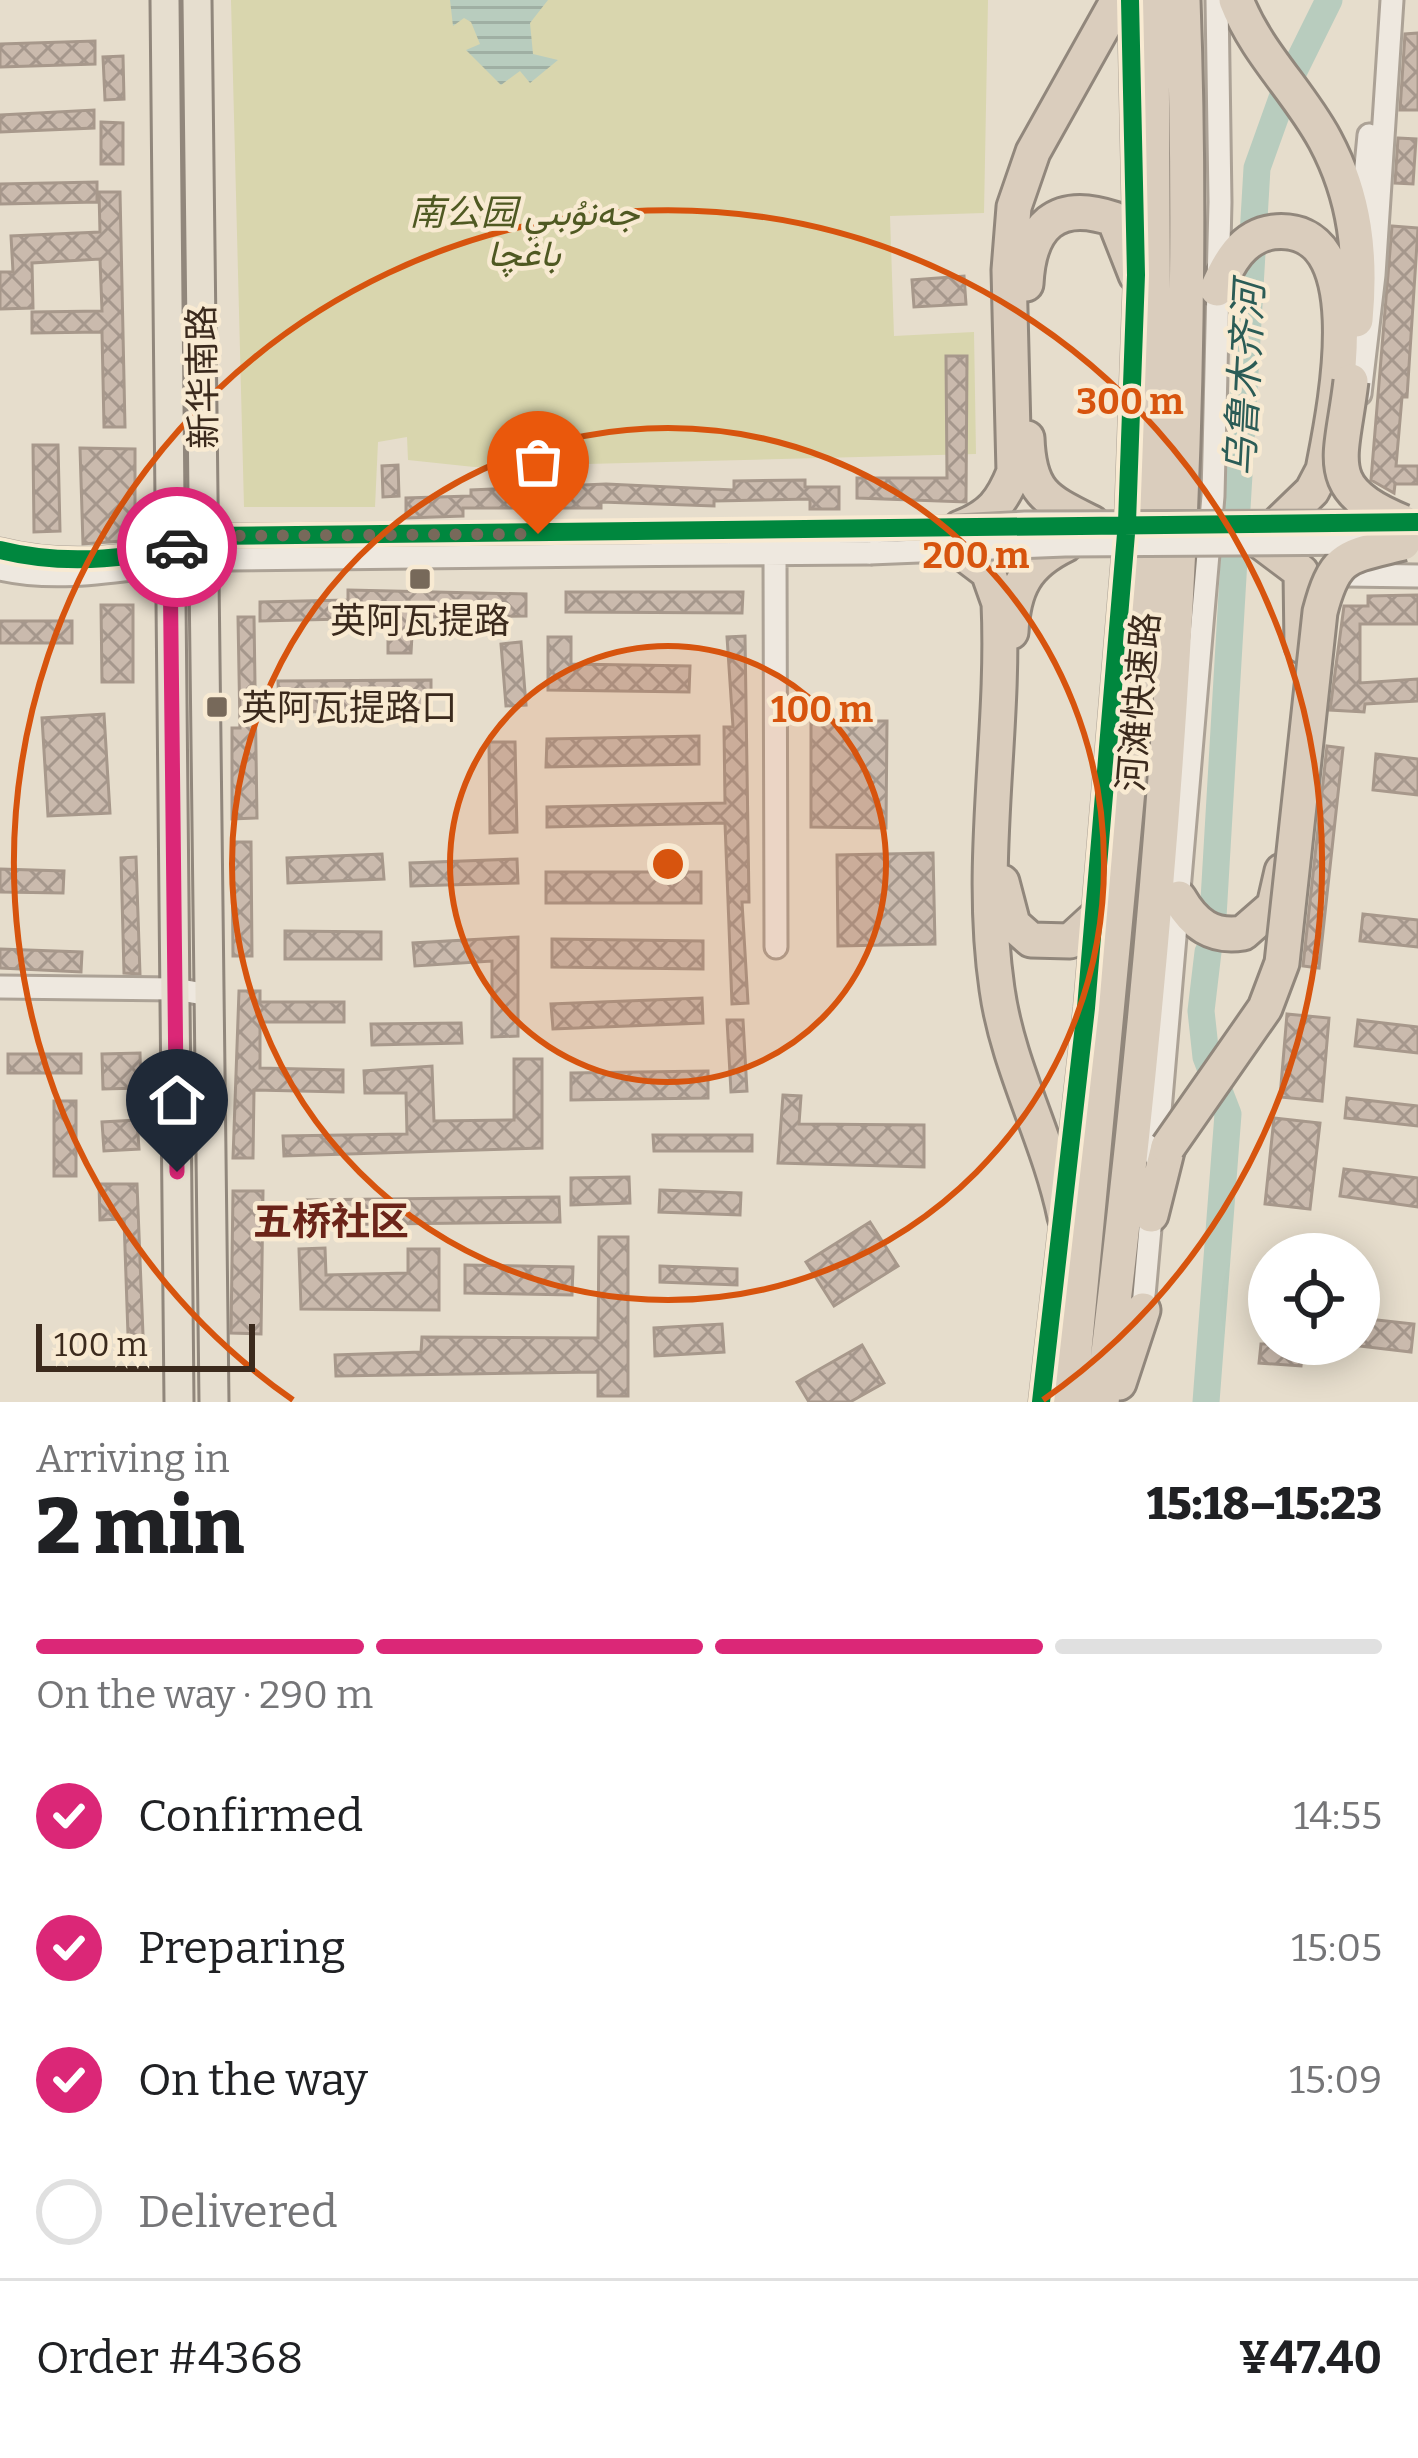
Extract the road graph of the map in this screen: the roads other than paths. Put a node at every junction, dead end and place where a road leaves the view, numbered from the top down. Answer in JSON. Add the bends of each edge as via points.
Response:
{"nodes":[{"id":1,"x":165,"y":0,"type":"edge"},
{"id":2,"x":197,"y":0,"type":"edge"},
{"id":3,"x":1118,"y":0,"type":"edge"},
{"id":4,"x":1130,"y":0,"type":"edge"},
{"id":5,"x":1152,"y":0,"type":"edge"},
{"id":6,"x":1183,"y":0,"type":"edge"},
{"id":7,"x":1217,"y":0,"type":"edge"},
{"id":8,"x":1236,"y":0,"type":"edge"},
{"id":9,"x":1382,"y":0,"type":"edge"},
{"id":10,"x":1392,"y":0,"type":"edge"},
{"id":11,"x":1359,"y":242,"type":"junction"},
{"id":12,"x":1136,"y":275,"type":"junction"},
{"id":13,"x":1217,"y":289,"type":"junction"},
{"id":14,"x":1018,"y":294,"type":"junction"},
{"id":15,"x":1343,"y":378,"type":"junction"},
{"id":16,"x":1092,"y":523,"type":"junction"},
{"id":17,"x":1270,"y":532,"type":"junction"},
{"id":18,"x":1411,"y":533,"type":"edge"},
{"id":19,"x":960,"y":539,"type":"junction"},
{"id":20,"x":870,"y":543,"type":"junction"},
{"id":21,"x":1065,"y":545,"type":"junction"},
{"id":22,"x":204,"y":548,"type":"junction"},
{"id":23,"x":0,"y":550,"type":"edge"},
{"id":24,"x":775,"y":554,"type":"junction"},
{"id":25,"x":171,"y":558,"type":"junction"},
{"id":26,"x":0,"y":568,"type":"edge"},
{"id":27,"x":1418,"y":576,"type":"edge"},
{"id":28,"x":995,"y":864,"type":"junction"},
{"id":29,"x":1179,"y":898,"type":"junction"},
{"id":30,"x":1094,"y":919,"type":"junction"},
{"id":31,"x":776,"y":947,"type":"dead end"},
{"id":32,"x":0,"y":987,"type":"edge"},
{"id":33,"x":175,"y":989,"type":"junction"},
{"id":34,"x":209,"y":994,"type":"junction"},
{"id":35,"x":1151,"y":1215,"type":"junction"},
{"id":36,"x":1065,"y":1217,"type":"junction"},
{"id":37,"x":1143,"y":1310,"type":"junction"},
{"id":38,"x":1054,"y":1320,"type":"junction"},
{"id":39,"x":179,"y":1402,"type":"edge"},
{"id":40,"x":214,"y":1402,"type":"edge"},
{"id":41,"x":1041,"y":1402,"type":"edge"},
{"id":42,"x":1056,"y":1402,"type":"edge"},
{"id":43,"x":1070,"y":1402,"type":"edge"},
{"id":44,"x":1102,"y":1402,"type":"edge"},
{"id":45,"x":1115,"y":1402,"type":"edge"},
{"id":46,"x":1131,"y":1402,"type":"edge"}],
"edges":[{"from":1,"to":25,"type":"main road","name":"新华南路"},
{"from":2,"to":22,"type":"main road","name":"新华南路"},
{"from":3,"to":14,"type":"highway","via":[[1020,180]]},
{"from":4,"to":12,"type":"street"},
{"from":5,"to":43,"type":"highway","name":"河滩快速路","via":[[1149,568]]},
{"from":6,"to":44,"type":"highway","name":"河滩快速路","via":[[1188,148],[1175,641]]},
{"from":7,"to":13,"type":"street"},
{"from":8,"to":11,"type":"highway","via":[[1257,47],[1331,155]]},
{"from":9,"to":11,"type":"street"},
{"from":10,"to":27,"type":"street","via":[[1346,575]]},
{"from":11,"to":15,"type":"highway"},
{"from":12,"to":14,"type":"highway","via":[[1114,219],[1073,210],[1036,236]]},
{"from":12,"to":30,"type":"street","via":[[1127,522]]},
{"from":13,"to":15,"type":"highway","via":[[1239,249],[1262,234],[1290,232],[1324,252],[1336,274]]},
{"from":13,"to":29,"type":"street","via":[[1214,496]]},
{"from":14,"to":16,"type":"highway","via":[[1028,468],[1039,492]]},
{"from":14,"to":19,"type":"highway","via":[[1014,472],[1003,501]]},
{"from":15,"to":17,"type":"highway","via":[[1323,470]]},
{"from":15,"to":18,"type":"highway","bridge":true,"via":[[1347,489]]},
{"from":16,"to":17,"type":"street","bridge":true},
{"from":16,"to":19,"type":"street","bridge":true},
{"from":17,"to":18,"type":"street","bridge":true},
{"from":17,"to":21,"type":"street","bridge":true},
{"from":17,"to":29,"type":"highway","via":[[1300,572],[1305,609],[1280,884],[1267,916],[1243,932],[1219,935],[1195,921]]},
{"from":18,"to":35,"type":"highway","bridge":true,"via":[[1340,561],[1330,573],[1282,963],[1265,1008],[1168,1148]]},
{"from":19,"to":20,"type":"street","bridge":true},
{"from":19,"to":21,"type":"street","bridge":true},
{"from":19,"to":28,"type":"highway","via":[[988,572],[999,603]]},
{"from":20,"to":22,"type":"street"},
{"from":20,"to":24,"type":"street"},
{"from":21,"to":28,"type":"highway","via":[[1030,566],[1012,610]]},
{"from":22,"to":24,"type":"street"},
{"from":22,"to":25,"type":"street"},
{"from":22,"to":34,"type":"main road","name":"新华南路"},
{"from":23,"to":25,"type":"street"},
{"from":24,"to":31,"type":"street"},
{"from":25,"to":26,"type":"street","via":[[98,572]]},
{"from":25,"to":33,"type":"main road","name":"新华南路"},
{"from":28,"to":30,"type":"highway","via":[[1006,910],[1031,940],[1070,940]]},
{"from":28,"to":36,"type":"highway","via":[[992,950],[1004,1031]]},
{"from":29,"to":35,"type":"street"},
{"from":30,"to":36,"type":"street"},
{"from":32,"to":33,"type":"street"},
{"from":33,"to":34,"type":"street"},
{"from":33,"to":39,"type":"main road","name":"新华南路"},
{"from":34,"to":40,"type":"main road","name":"新华南路"},
{"from":35,"to":37,"type":"street"},
{"from":36,"to":38,"type":"street"},
{"from":37,"to":45,"type":"highway"},
{"from":37,"to":46,"type":"street"},
{"from":38,"to":41,"type":"street"},
{"from":38,"to":42,"type":"highway"}]}
